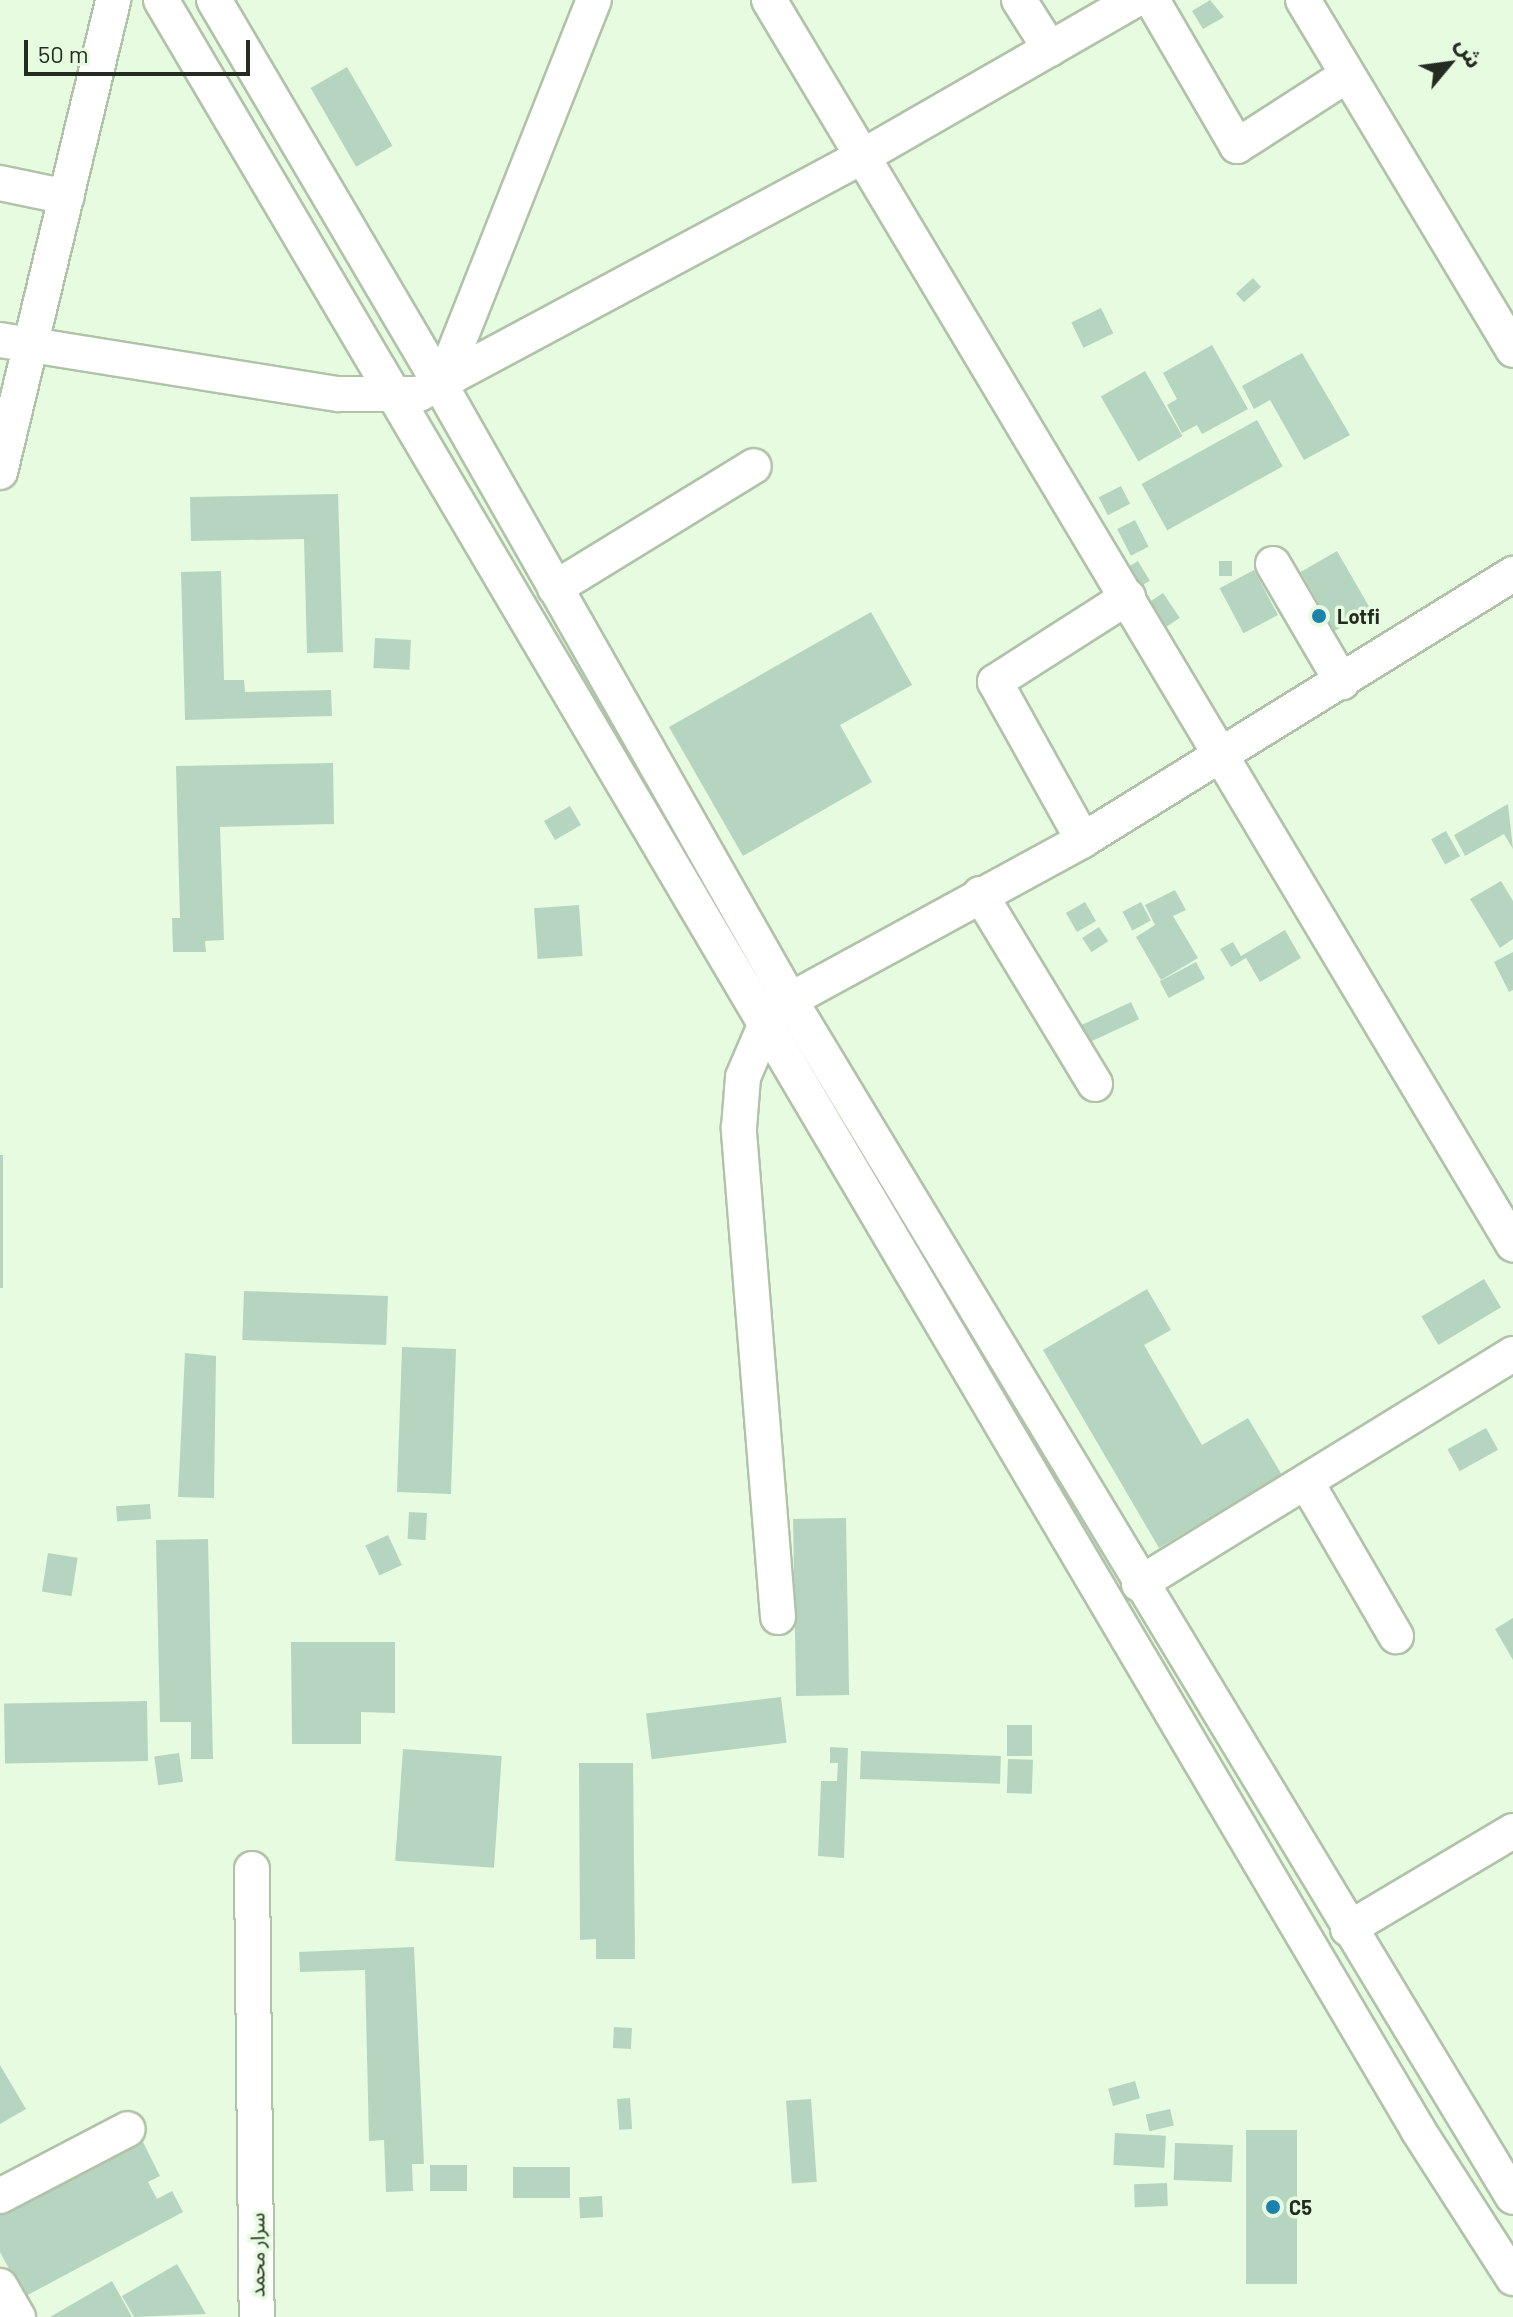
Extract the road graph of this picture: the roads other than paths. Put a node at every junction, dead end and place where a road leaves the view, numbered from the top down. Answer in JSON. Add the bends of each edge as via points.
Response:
{"nodes":[{"id":1,"x":113,"y":0,"type":"edge"},
{"id":2,"x":161,"y":0,"type":"edge"},
{"id":3,"x":214,"y":0,"type":"edge"},
{"id":4,"x":594,"y":0,"type":"edge"},
{"id":5,"x":769,"y":0,"type":"edge"},
{"id":6,"x":1019,"y":0,"type":"edge"},
{"id":7,"x":1135,"y":0,"type":"edge"},
{"id":8,"x":1152,"y":0,"type":"edge"},
{"id":9,"x":1303,"y":0,"type":"edge"},
{"id":10,"x":1050,"y":49,"type":"junction"},
{"id":11,"x":1347,"y":75,"type":"junction"},
{"id":12,"x":865,"y":155,"type":"junction"},
{"id":13,"x":0,"y":183,"type":"edge"},
{"id":14,"x":67,"y":197,"type":"junction"},
{"id":15,"x":0,"y":340,"type":"edge"},
{"id":16,"x":33,"y":347,"type":"junction"},
{"id":17,"x":1513,"y":350,"type":"edge"},
{"id":18,"x":441,"y":386,"type":"junction"},
{"id":19,"x":395,"y":397,"type":"junction"},
{"id":20,"x":754,"y":466,"type":"dead end"},
{"id":21,"x":0,"y":472,"type":"edge"},
{"id":22,"x":1273,"y":564,"type":"dead end"},
{"id":23,"x":1513,"y":574,"type":"edge"},
{"id":24,"x":555,"y":588,"type":"junction"},
{"id":25,"x":1128,"y":597,"type":"junction"},
{"id":26,"x":1342,"y":682,"type":"junction"},
{"id":27,"x":1221,"y":755,"type":"junction"},
{"id":28,"x":1083,"y":840,"type":"junction"},
{"id":29,"x":980,"y":894,"type":"junction"},
{"id":30,"x":778,"y":1011,"type":"junction"},
{"id":31,"x":1095,"y":1084,"type":"dead end"},
{"id":32,"x":1513,"y":1244,"type":"edge"},
{"id":33,"x":1513,"y":1354,"type":"edge"},
{"id":34,"x":1308,"y":1485,"type":"junction"},
{"id":35,"x":1139,"y":1584,"type":"junction"},
{"id":36,"x":778,"y":1617,"type":"dead end"},
{"id":37,"x":1396,"y":1636,"type":"dead end"},
{"id":38,"x":1513,"y":1831,"type":"edge"},
{"id":39,"x":252,"y":1869,"type":"dead end"},
{"id":40,"x":1348,"y":1929,"type":"junction"},
{"id":41,"x":128,"y":2129,"type":"dead end"},
{"id":42,"x":0,"y":2196,"type":"edge"},
{"id":43,"x":1513,"y":2197,"type":"edge"},
{"id":44,"x":1513,"y":2212,"type":"edge"},
{"id":45,"x":1483,"y":2232,"type":"junction"},
{"id":46,"x":1513,"y":2278,"type":"edge"},
{"id":47,"x":0,"y":2286,"type":"edge"},
{"id":48,"x":18,"y":2317,"type":"edge"},
{"id":49,"x":257,"y":2317,"type":"edge"}],
"edges":[{"from":1,"to":14,"type":"street"},
{"from":2,"to":19,"type":"street"},
{"from":3,"to":18,"type":"street"},
{"from":4,"to":18,"type":"street"},
{"from":5,"to":12,"type":"street"},
{"from":6,"to":10,"type":"street"},
{"from":7,"to":10,"type":"street"},
{"from":8,"to":11,"type":"street","via":[[1237,146]]},
{"from":9,"to":11,"type":"street"},
{"from":10,"to":12,"type":"street"},
{"from":11,"to":17,"type":"street"},
{"from":12,"to":18,"type":"street"},
{"from":12,"to":25,"type":"street"},
{"from":13,"to":14,"type":"street"},
{"from":14,"to":16,"type":"street"},
{"from":15,"to":16,"type":"street"},
{"from":16,"to":19,"type":"street","via":[[339,394]]},
{"from":16,"to":21,"type":"street"},
{"from":18,"to":19,"type":"street"},
{"from":18,"to":24,"type":"street"},
{"from":19,"to":30,"type":"street"},
{"from":20,"to":24,"type":"street"},
{"from":22,"to":26,"type":"street"},
{"from":23,"to":26,"type":"street"},
{"from":24,"to":30,"type":"street"},
{"from":25,"to":27,"type":"street"},
{"from":25,"to":28,"type":"street","via":[[995,682]]},
{"from":26,"to":27,"type":"street"},
{"from":27,"to":28,"type":"street"},
{"from":27,"to":32,"type":"street"},
{"from":28,"to":29,"type":"street"},
{"from":29,"to":30,"type":"street"},
{"from":29,"to":31,"type":"street"},
{"from":30,"to":35,"type":"street"},
{"from":30,"to":36,"type":"street","via":[[743,1077],[739,1128]]},
{"from":30,"to":45,"type":"street","via":[[1410,2116]]},
{"from":33,"to":34,"type":"street"},
{"from":34,"to":35,"type":"street"},
{"from":34,"to":37,"type":"street"},
{"from":35,"to":40,"type":"street"},
{"from":38,"to":40,"type":"street"},
{"from":39,"to":49,"type":"street","name":"سرار محمد"},
{"from":40,"to":43,"type":"street"},
{"from":41,"to":42,"type":"street"},
{"from":44,"to":45,"type":"street"},
{"from":45,"to":46,"type":"street"},
{"from":47,"to":48,"type":"street"}]}
